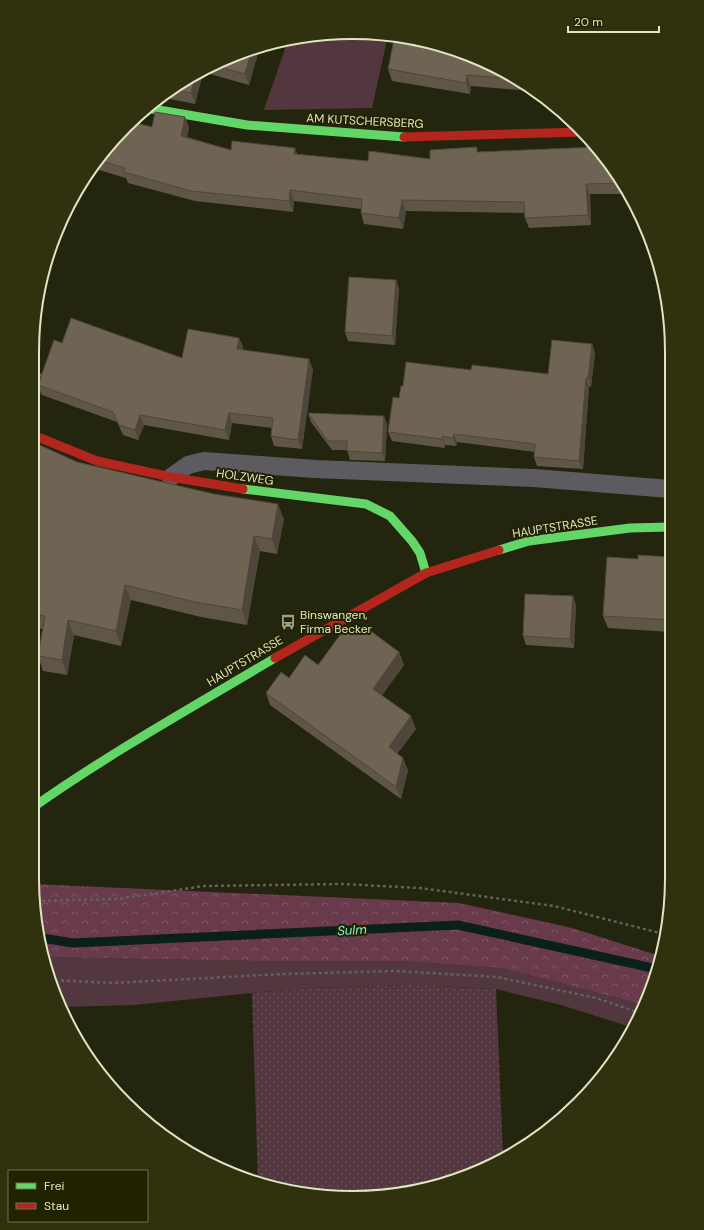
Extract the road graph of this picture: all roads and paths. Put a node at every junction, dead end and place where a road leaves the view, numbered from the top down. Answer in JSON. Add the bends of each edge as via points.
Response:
{"nodes":[{"id":1,"x":155,"y":109,"type":"edge"},
{"id":2,"x":574,"y":132,"type":"edge"},
{"id":3,"x":39,"y":437,"type":"edge"},
{"id":4,"x":171,"y":477,"type":"junction"},
{"id":5,"x":665,"y":489,"type":"edge"},
{"id":6,"x":665,"y":527,"type":"edge"},
{"id":7,"x":426,"y":573,"type":"junction"},
{"id":8,"x":39,"y":803,"type":"edge"},
{"id":9,"x":40,"y":901,"type":"edge"},
{"id":10,"x":660,"y":933,"type":"edge"},
{"id":11,"x":56,"y":980,"type":"edge"},
{"id":12,"x":635,"y":1011,"type":"edge"}],
"edges":[{"from":1,"to":2,"type":"street","name":"AM KUTSCHERSBERG","via":[[247,125],[407,137]]},
{"from":3,"to":4,"type":"street","name":"HOLZWEG","via":[[97,461]]},
{"from":4,"to":5,"type":"lane","via":[[188,465],[204,461],[315,469],[534,478]]},
{"from":4,"to":7,"type":"street","name":"HOLZWEG","via":[[231,488],[366,504],[390,516],[420,553]]},
{"from":6,"to":7,"type":"street","name":"HAUPTSTRASSE","via":[[630,528],[529,541]]},
{"from":7,"to":8,"type":"street","name":"HAUPTSTRASSE","via":[[174,718]]},
{"from":9,"to":10,"type":"path","via":[[118,899],[204,886],[342,884],[420,888],[554,906]]},
{"from":11,"to":12,"type":"path","via":[[112,983],[404,971],[497,977],[596,998]]}]}
